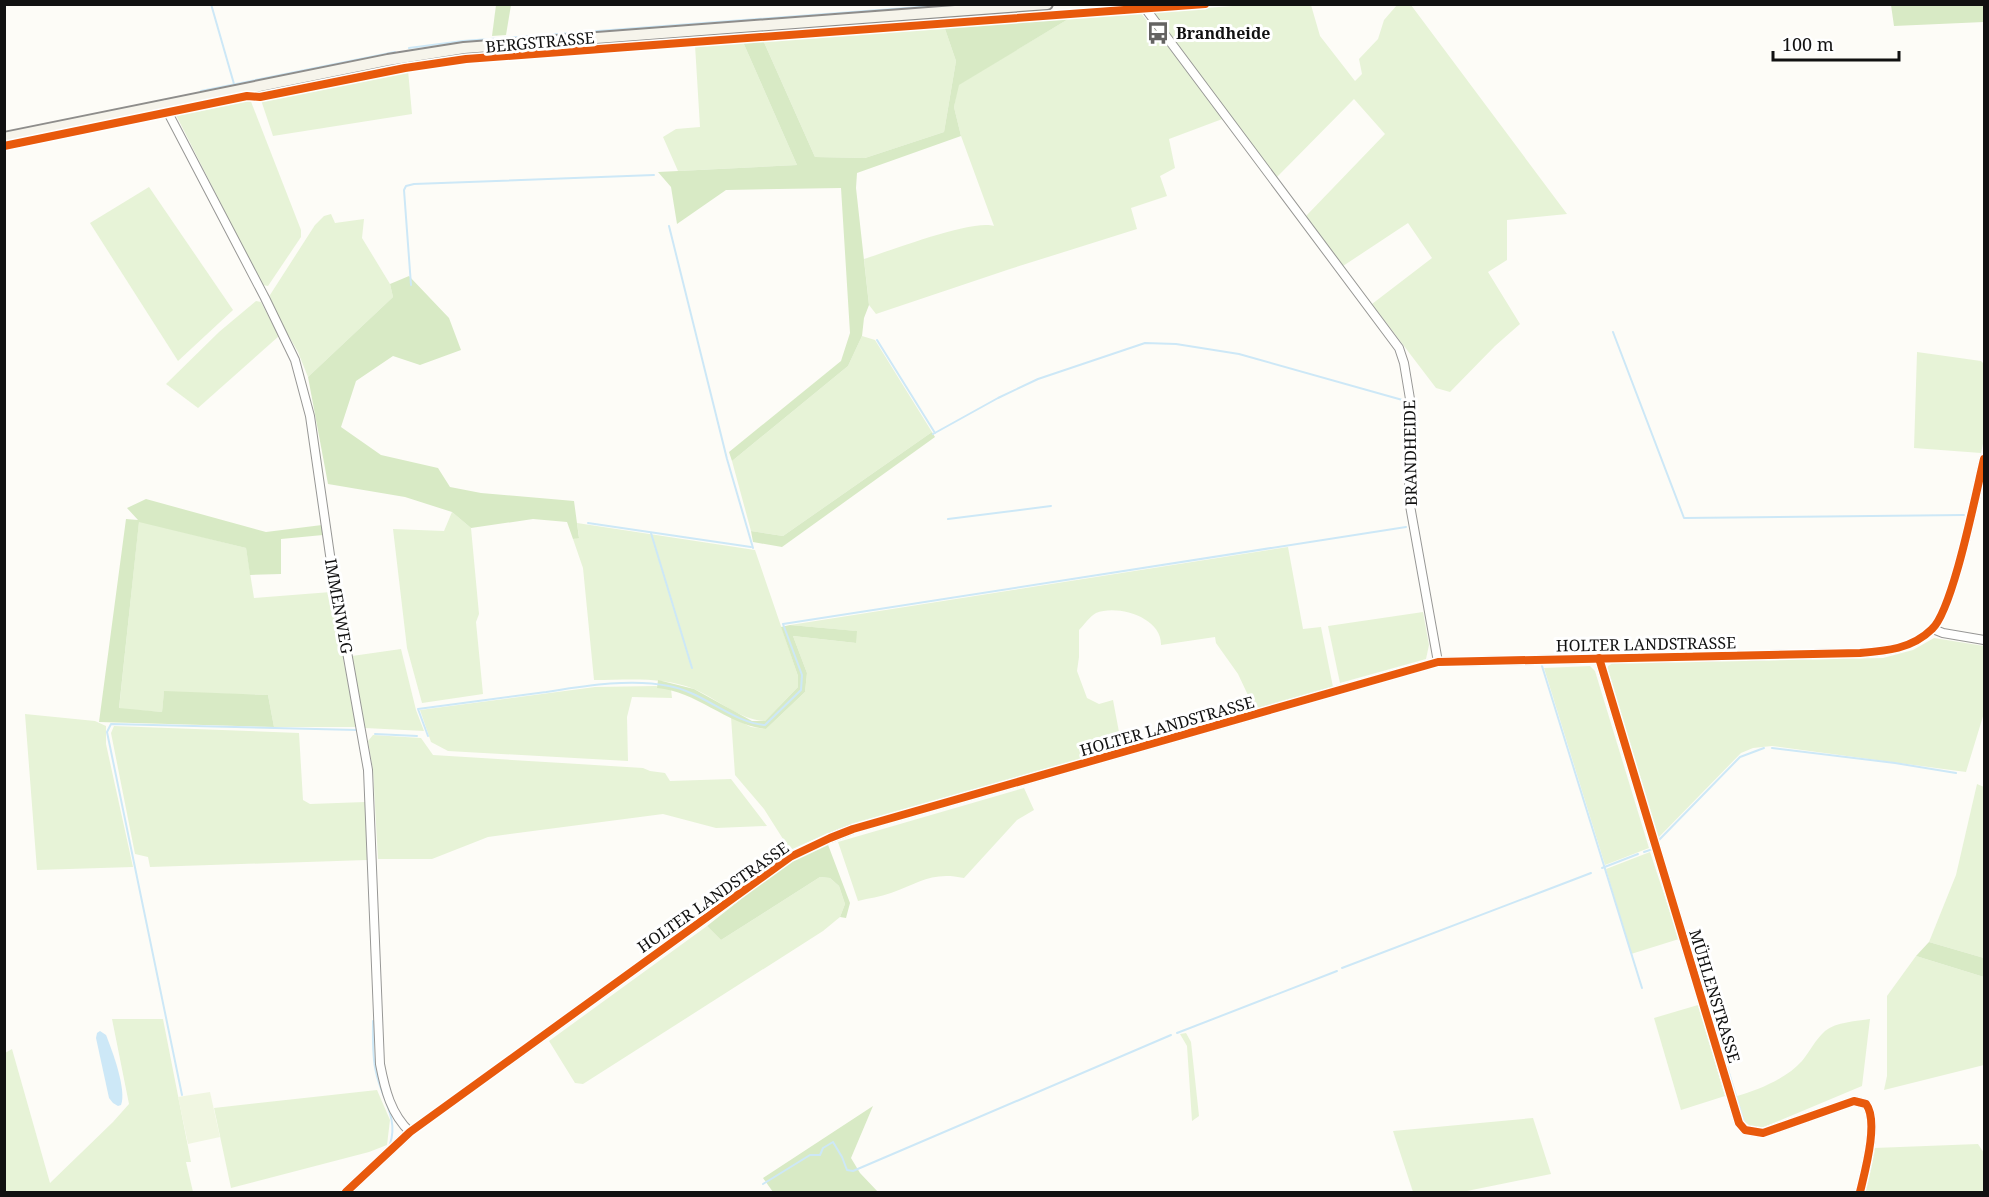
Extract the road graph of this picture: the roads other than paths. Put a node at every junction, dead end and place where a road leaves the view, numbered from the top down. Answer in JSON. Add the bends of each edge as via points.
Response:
{"nodes":[{"id":1,"x":1047,"y":4,"type":"edge"},
{"id":2,"x":1142,"y":4,"type":"edge"},
{"id":3,"x":164,"y":105,"type":"junction"},
{"id":4,"x":4,"y":138,"type":"edge"},
{"id":5,"x":1984,"y":459,"type":"edge"},
{"id":6,"x":1933,"y":629,"type":"junction"},
{"id":7,"x":1984,"y":640,"type":"edge"},
{"id":8,"x":1599,"y":658,"type":"junction"},
{"id":9,"x":1438,"y":662,"type":"junction"},
{"id":10,"x":410,"y":1132,"type":"junction"},
{"id":11,"x":346,"y":1192,"type":"edge"},
{"id":12,"x":1860,"y":1192,"type":"edge"}],
"edges":[{"from":1,"to":3,"type":"street","name":"BERGSTRASSE","via":[[464,48]]},
{"from":2,"to":9,"type":"street","name":"BRANDHEIDE","via":[[1399,348],[1410,399],[1409,500]]},
{"from":3,"to":4,"type":"street","name":"BERGSTRASSE"},
{"from":3,"to":10,"type":"street","name":"IMMENWEG","via":[[295,360],[310,416],[368,770],[380,1064],[398,1120]]},
{"from":5,"to":6,"type":"street","via":[[1955,576],[1944,611]]},
{"from":6,"to":7,"type":"street"},
{"from":6,"to":8,"type":"street","name":"HOLTER LANDSTRASSE","via":[[1894,650]]},
{"from":8,"to":9,"type":"street","name":"HOLTER LANDSTRASSE"},
{"from":8,"to":12,"type":"street","name":"MÜHLENSTRASSE","via":[[1739,1123],[1745,1130],[1763,1133],[1854,1101],[1866,1104],[1872,1118]]},
{"from":9,"to":10,"type":"street","name":"HOLTER LANDSTRASSE","via":[[830,838],[790,857]]},
{"from":10,"to":11,"type":"street","name":"HOLTER LANDSTRASSE"}]}
